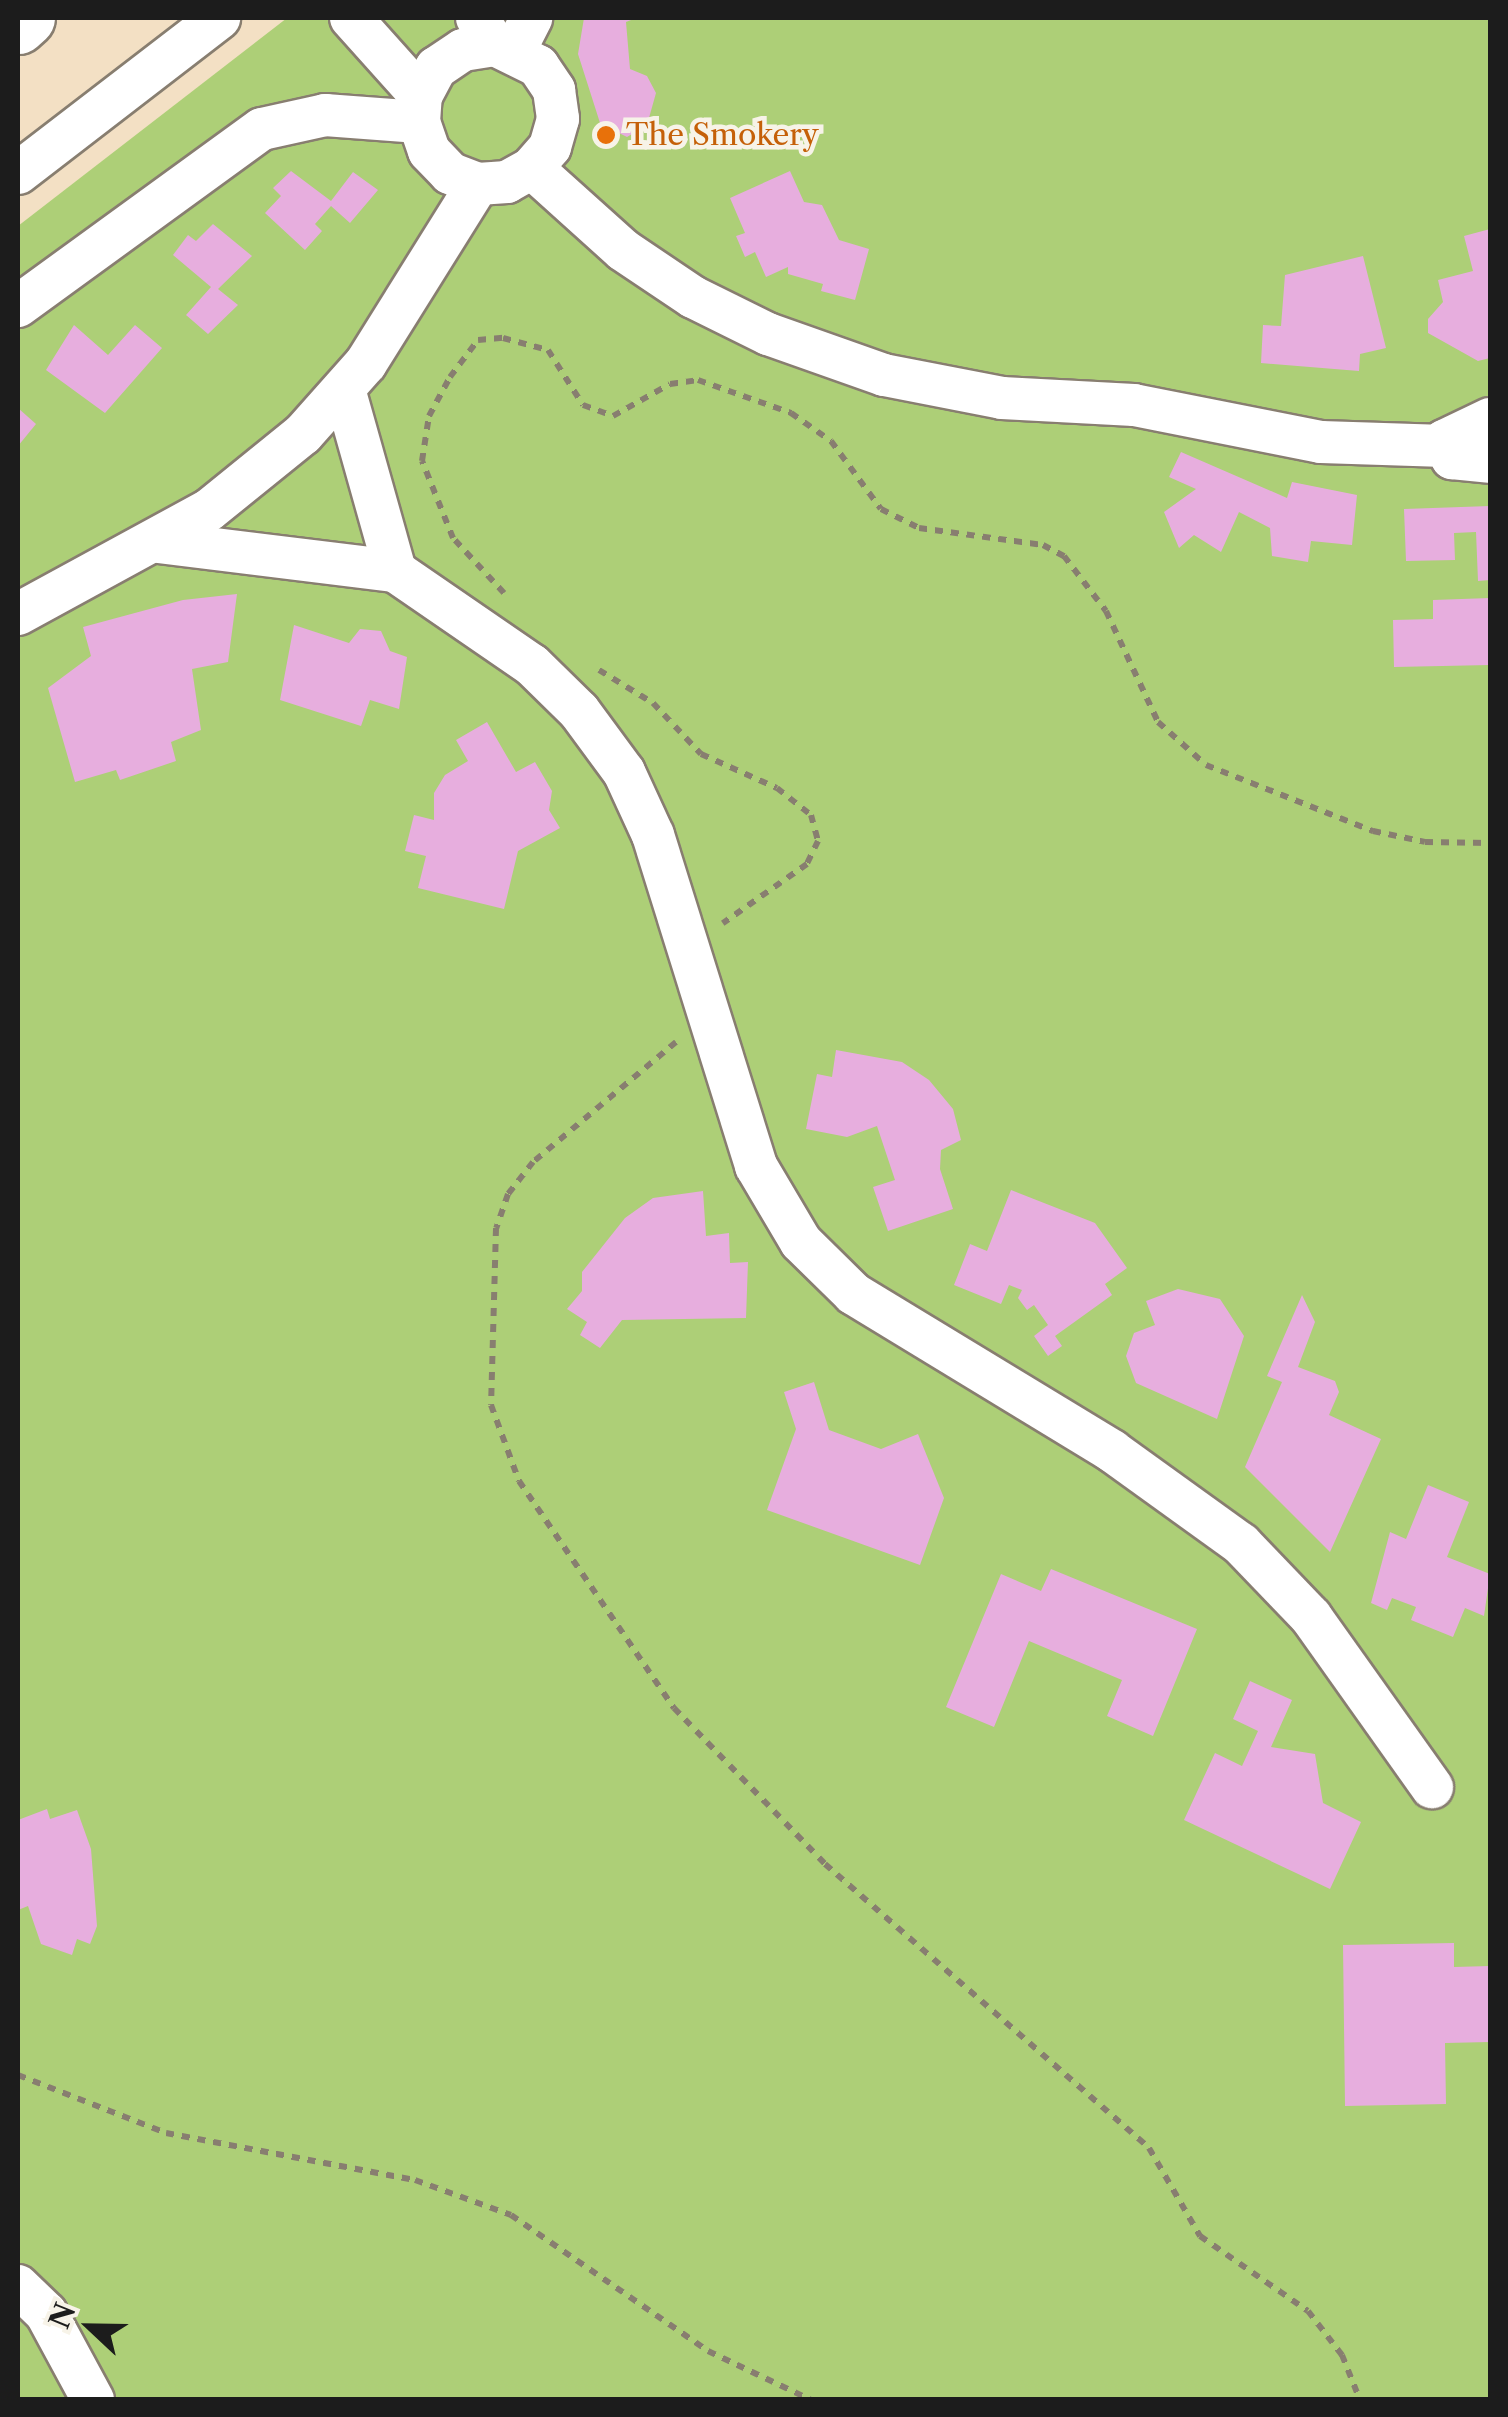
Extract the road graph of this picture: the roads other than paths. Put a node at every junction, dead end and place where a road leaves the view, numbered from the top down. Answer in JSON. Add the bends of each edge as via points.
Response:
{"nodes":[{"id":1,"x":27,"y":18,"type":"edge"},
{"id":2,"x":219,"y":18,"type":"edge"},
{"id":3,"x":350,"y":18,"type":"edge"},
{"id":4,"x":18,"y":26,"type":"edge"},
{"id":5,"x":504,"y":32,"type":"edge"},
{"id":6,"x":420,"y":109,"type":"junction"},
{"id":7,"x":532,"y":168,"type":"junction"},
{"id":8,"x":18,"y":173,"type":"edge"},
{"id":9,"x":478,"y":184,"type":"junction"},
{"id":10,"x":18,"y":306,"type":"edge"},
{"id":11,"x":344,"y":390,"type":"junction"},
{"id":12,"x":1490,"y":419,"type":"edge"},
{"id":13,"x":1444,"y":446,"type":"junction"},
{"id":14,"x":1490,"y":462,"type":"edge"},
{"id":15,"x":158,"y":542,"type":"junction"},
{"id":16,"x":396,"y":570,"type":"junction"},
{"id":17,"x":18,"y":614,"type":"edge"},
{"id":18,"x":1432,"y":1787,"type":"dead end"},
{"id":19,"x":18,"y":2286,"type":"edge"},
{"id":20,"x":93,"y":2400,"type":"edge"}],
"edges":[{"from":1,"to":4,"type":"main road"},
{"from":2,"to":8,"type":"street"},
{"from":3,"to":6,"type":"street"},
{"from":5,"to":6,"type":"street","via":[[436,68]]},
{"from":5,"to":7,"type":"street","via":[[538,66],[556,104],[550,146]]},
{"from":6,"to":9,"type":"street","via":[[439,162]]},
{"from":6,"to":10,"type":"street","via":[[325,115],[262,129]]},
{"from":7,"to":9,"type":"street","via":[[507,182]]},
{"from":7,"to":13,"type":"street","via":[[623,250],[693,297],[768,334],[884,375],[1002,398],[1134,405],[1320,442]]},
{"from":9,"to":11,"type":"street","via":[[404,309]]},
{"from":11,"to":15,"type":"street","via":[[258,474]]},
{"from":11,"to":16,"type":"street"},
{"from":12,"to":13,"type":"street","via":[[1450,434]]},
{"from":13,"to":14,"type":"street","via":[[1452,458]]},
{"from":15,"to":16,"type":"street"},
{"from":15,"to":17,"type":"street"},
{"from":16,"to":18,"type":"street","via":[[532,666],[579,711],[624,772],[654,835],[756,1166],[800,1242],[854,1294],[1112,1451],[1241,1544],[1311,1617]]},
{"from":19,"to":20,"type":"street","via":[[46,2314]]}]}
